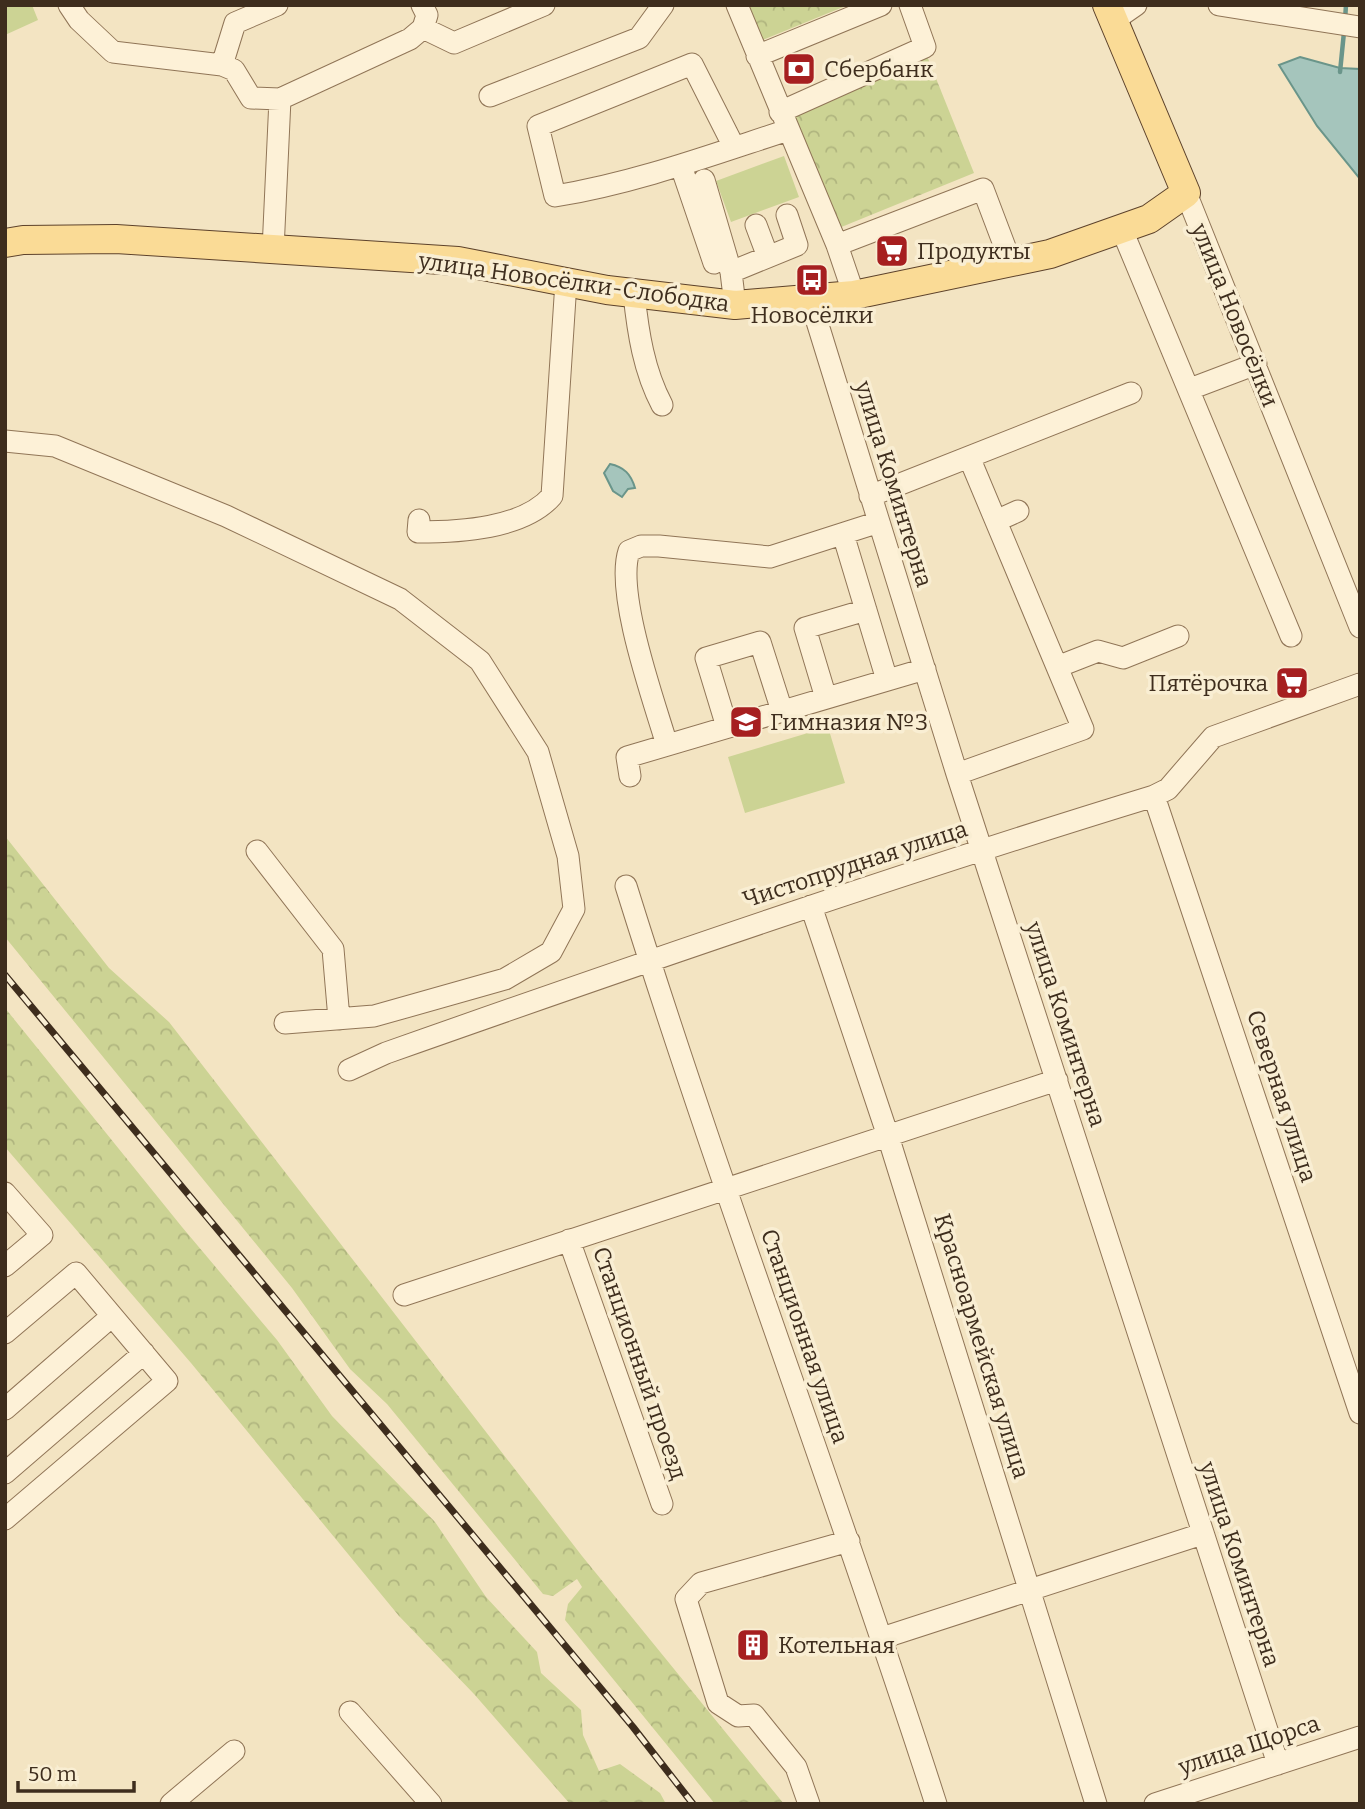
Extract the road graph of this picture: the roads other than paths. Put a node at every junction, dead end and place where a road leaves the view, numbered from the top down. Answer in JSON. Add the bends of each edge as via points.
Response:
{"nodes":[{"id":1,"x":69,"y":5,"type":"edge"},
{"id":2,"x":277,"y":5,"type":"edge"},
{"id":3,"x":422,"y":5,"type":"edge"},
{"id":4,"x":544,"y":5,"type":"edge"},
{"id":5,"x":663,"y":5,"type":"edge"},
{"id":6,"x":737,"y":5,"type":"edge"},
{"id":7,"x":881,"y":5,"type":"edge"},
{"id":8,"x":910,"y":5,"type":"edge"},
{"id":9,"x":1219,"y":5,"type":"edge"},
{"id":10,"x":1119,"y":10,"type":"edge"},
{"id":11,"x":1359,"y":27,"type":"edge"},
{"id":12,"x":423,"y":29,"type":"junction"},
{"id":13,"x":757,"y":56,"type":"junction"},
{"id":14,"x":222,"y":65,"type":"junction"},
{"id":15,"x":490,"y":96,"type":"dead end"},
{"id":16,"x":280,"y":99,"type":"junction"},
{"id":17,"x":784,"y":121,"type":"junction"},
{"id":18,"x":734,"y":147,"type":"junction"},
{"id":19,"x":681,"y":166,"type":"junction"},
{"id":20,"x":704,"y":180,"type":"dead end"},
{"id":21,"x":1186,"y":193,"type":"junction"},
{"id":22,"x":787,"y":215,"type":"dead end"},
{"id":23,"x":755,"y":225,"type":"dead end"},
{"id":24,"x":1128,"y":228,"type":"junction"},
{"id":25,"x":5,"y":243,"type":"edge"},
{"id":26,"x":836,"y":245,"type":"junction"},
{"id":27,"x":273,"y":250,"type":"junction"},
{"id":28,"x":768,"y":257,"type":"junction"},
{"id":29,"x":1011,"y":263,"type":"junction"},
{"id":30,"x":723,"y":268,"type":"junction"},
{"id":31,"x":566,"y":282,"type":"junction"},
{"id":32,"x":634,"y":294,"type":"junction"},
{"id":33,"x":854,"y":295,"type":"junction"},
{"id":34,"x":810,"y":299,"type":"junction"},
{"id":35,"x":735,"y":305,"type":"junction"},
{"id":36,"x":1255,"y":364,"type":"junction"},
{"id":37,"x":1190,"y":389,"type":"junction"},
{"id":38,"x":1131,"y":393,"type":"dead end"},
{"id":39,"x":662,"y":405,"type":"dead end"},
{"id":40,"x":5,"y":440,"type":"edge"},
{"id":41,"x":969,"y":457,"type":"junction"},
{"id":42,"x":870,"y":496,"type":"junction"},
{"id":43,"x":1018,"y":511,"type":"dead end"},
{"id":44,"x":419,"y":520,"type":"dead end"},
{"id":45,"x":996,"y":520,"type":"junction"},
{"id":46,"x":879,"y":522,"type":"junction"},
{"id":47,"x":843,"y":534,"type":"junction"},
{"id":48,"x":866,"y":610,"type":"junction"},
{"id":49,"x":1360,"y":627,"type":"edge"},
{"id":50,"x":1178,"y":636,"type":"dead end"},
{"id":51,"x":1291,"y":636,"type":"dead end"},
{"id":52,"x":1057,"y":667,"type":"junction"},
{"id":53,"x":925,"y":668,"type":"junction"},
{"id":54,"x":887,"y":680,"type":"junction"},
{"id":55,"x":1360,"y":684,"type":"edge"},
{"id":56,"x":826,"y":698,"type":"junction"},
{"id":57,"x":782,"y":711,"type":"junction"},
{"id":58,"x":727,"y":727,"type":"junction"},
{"id":59,"x":667,"y":745,"type":"junction"},
{"id":60,"x":957,"y":775,"type":"junction"},
{"id":61,"x":630,"y":776,"type":"dead end"},
{"id":62,"x":1154,"y":796,"type":"junction"},
{"id":63,"x":982,"y":849,"type":"junction"},
{"id":64,"x":257,"y":851,"type":"dead end"},
{"id":65,"x":626,"y":886,"type":"dead end"},
{"id":66,"x":811,"y":906,"type":"junction"},
{"id":67,"x":649,"y":960,"type":"junction"},
{"id":68,"x":339,"y":1019,"type":"junction"},
{"id":69,"x":285,"y":1023,"type":"dead end"},
{"id":70,"x":349,"y":1070,"type":"dead end"},
{"id":71,"x":1057,"y":1080,"type":"junction"},
{"id":72,"x":888,"y":1136,"type":"junction"},
{"id":73,"x":726,"y":1191,"type":"junction"},
{"id":74,"x":5,"y":1193,"type":"edge"},
{"id":75,"x":569,"y":1240,"type":"junction"},
{"id":76,"x":5,"y":1266,"type":"edge"},
{"id":77,"x":404,"y":1295,"type":"dead end"},
{"id":78,"x":112,"y":1316,"type":"junction"},
{"id":79,"x":5,"y":1333,"type":"edge"},
{"id":80,"x":144,"y":1353,"type":"junction"},
{"id":81,"x":5,"y":1409,"type":"edge"},
{"id":82,"x":1360,"y":1413,"type":"edge"},
{"id":83,"x":5,"y":1473,"type":"edge"},
{"id":84,"x":662,"y":1504,"type":"dead end"},
{"id":85,"x":5,"y":1519,"type":"edge"},
{"id":86,"x":1202,"y":1534,"type":"junction"},
{"id":87,"x":849,"y":1541,"type":"junction"},
{"id":88,"x":1031,"y":1590,"type":"junction"},
{"id":89,"x":882,"y":1638,"type":"junction"},
{"id":90,"x":350,"y":1712,"type":"dead end"},
{"id":91,"x":1360,"y":1737,"type":"edge"},
{"id":92,"x":233,"y":1751,"type":"dead end"},
{"id":93,"x":1278,"y":1763,"type":"junction"},
{"id":94,"x":171,"y":1804,"type":"edge"},
{"id":95,"x":431,"y":1804,"type":"edge"},
{"id":96,"x":809,"y":1804,"type":"edge"},
{"id":97,"x":936,"y":1804,"type":"edge"},
{"id":98,"x":1096,"y":1804,"type":"edge"},
{"id":99,"x":1155,"y":1804,"type":"edge"}],
"edges":[{"from":1,"to":14,"type":"street","via":[[113,52]]},
{"from":2,"to":14,"type":"street","via":[[235,23]]},
{"from":3,"to":12,"type":"street","via":[[427,15]]},
{"from":4,"to":12,"type":"street","via":[[454,43]]},
{"from":5,"to":15,"type":"street","via":[[639,38]]},
{"from":6,"to":13,"type":"street"},
{"from":7,"to":13,"type":"street"},
{"from":8,"to":17,"type":"street","via":[[925,47]]},
{"from":9,"to":11,"type":"street"},
{"from":10,"to":21,"type":"main road","name":"улица Новосёлки"},
{"from":12,"to":16,"type":"street"},
{"from":13,"to":17,"type":"street"},
{"from":14,"to":16,"type":"street","via":[[234,70],[251,98]]},
{"from":16,"to":27,"type":"street"},
{"from":17,"to":18,"type":"street"},
{"from":17,"to":26,"type":"street"},
{"from":18,"to":19,"type":"street"},
{"from":18,"to":19,"type":"street","via":[[692,64],[538,126],[555,196],[603,189]]},
{"from":19,"to":30,"type":"street"},
{"from":20,"to":30,"type":"street"},
{"from":21,"to":24,"type":"main road","name":"улица Новосёлки-Слободка"},
{"from":21,"to":36,"type":"street","name":"улица Новосёлки"},
{"from":22,"to":28,"type":"street","via":[[797,245]]},
{"from":23,"to":28,"type":"street"},
{"from":24,"to":29,"type":"main road","name":"улица Новосёлки-Слободка"},
{"from":24,"to":37,"type":"street"},
{"from":25,"to":27,"type":"main road","name":"улица Новосёлки-Слободка","via":[[116,240]]},
{"from":26,"to":29,"type":"street","via":[[983,188]]},
{"from":26,"to":33,"type":"street"},
{"from":27,"to":31,"type":"main road","name":"улица Новосёлки-Слободка","via":[[458,261]]},
{"from":28,"to":30,"type":"street"},
{"from":29,"to":33,"type":"main road","name":"улица Новосёлки-Слободка"},
{"from":30,"to":35,"type":"street"},
{"from":31,"to":32,"type":"main road","name":"улица Новосёлки-Слободка"},
{"from":31,"to":44,"type":"street","via":[[552,496],[542,508],[504,522],[418,532]]},
{"from":32,"to":35,"type":"main road","name":"улица Новосёлки-Слободка"},
{"from":32,"to":39,"type":"street","via":[[649,379]]},
{"from":33,"to":34,"type":"main road","name":"улица Новосёлки-Слободка"},
{"from":34,"to":35,"type":"main road","name":"улица Новосёлки-Слободка"},
{"from":34,"to":42,"type":"street","name":"улица Коминтерна"},
{"from":36,"to":37,"type":"street"},
{"from":36,"to":49,"type":"street","name":"улица Новосёлки"},
{"from":37,"to":51,"type":"street"},
{"from":38,"to":41,"type":"street"},
{"from":40,"to":68,"type":"street","via":[[55,446],[226,516],[400,599],[480,661],[538,751],[568,856],[574,909],[551,952],[505,979],[374,1016]]},
{"from":41,"to":42,"type":"street"},
{"from":41,"to":45,"type":"street"},
{"from":42,"to":46,"type":"street","name":"улица Коминтерна"},
{"from":43,"to":45,"type":"street"},
{"from":45,"to":52,"type":"street"},
{"from":46,"to":47,"type":"street"},
{"from":46,"to":53,"type":"street","name":"улица Коминтерна"},
{"from":47,"to":48,"type":"street"},
{"from":47,"to":59,"type":"street","via":[[770,557],[659,546],[629,551],[625,562],[634,622]]},
{"from":48,"to":54,"type":"street"},
{"from":48,"to":56,"type":"street","via":[[805,628]]},
{"from":50,"to":52,"type":"street","via":[[1123,658],[1098,650]]},
{"from":52,"to":60,"type":"street","via":[[1083,729]]},
{"from":53,"to":54,"type":"street"},
{"from":53,"to":60,"type":"street","name":"улица Коминтерна"},
{"from":54,"to":56,"type":"street"},
{"from":55,"to":62,"type":"street","name":"Чистопрудная улица","via":[[1213,737],[1189,768]]},
{"from":56,"to":57,"type":"street"},
{"from":57,"to":58,"type":"street"},
{"from":57,"to":58,"type":"street","via":[[760,642],[706,658]]},
{"from":58,"to":59,"type":"street"},
{"from":59,"to":61,"type":"street","via":[[627,757]]},
{"from":60,"to":63,"type":"street","name":"улица Коминтерна"},
{"from":62,"to":63,"type":"street","name":"Чистопрудная улица"},
{"from":62,"to":82,"type":"street","name":"Северная улица"},
{"from":63,"to":66,"type":"street","name":"Чистопрудная улица"},
{"from":63,"to":71,"type":"street","name":"улица Коминтерна"},
{"from":64,"to":68,"type":"street","via":[[333,949]]},
{"from":65,"to":67,"type":"street","name":"Станционная улица"},
{"from":66,"to":67,"type":"street","name":"Чистопрудная улица"},
{"from":66,"to":72,"type":"street","name":"Красноармейская улица"},
{"from":67,"to":70,"type":"street","name":"Чистопрудная улица"},
{"from":67,"to":73,"type":"street","name":"Станционная улица"},
{"from":68,"to":69,"type":"street"},
{"from":71,"to":72,"type":"street"},
{"from":71,"to":86,"type":"street","name":"улица Коминтерна"},
{"from":72,"to":73,"type":"street"},
{"from":72,"to":88,"type":"street","name":"Красноармейская улица"},
{"from":73,"to":75,"type":"street"},
{"from":73,"to":87,"type":"street","name":"Станционная улица"},
{"from":74,"to":76,"type":"street","via":[[42,1235]]},
{"from":75,"to":77,"type":"street"},
{"from":75,"to":84,"type":"street","name":"Станционный проезд"},
{"from":78,"to":79,"type":"street","via":[[76,1273]]},
{"from":78,"to":80,"type":"street"},
{"from":78,"to":81,"type":"street"},
{"from":80,"to":83,"type":"street"},
{"from":80,"to":85,"type":"street","via":[[167,1381]]},
{"from":86,"to":88,"type":"street"},
{"from":86,"to":93,"type":"street","name":"улица Коминтерна"},
{"from":87,"to":89,"type":"street","name":"Станционная улица"},
{"from":87,"to":96,"type":"street","via":[[701,1583],[686,1599],[718,1703],[738,1716],[754,1715],[796,1767]]},
{"from":88,"to":89,"type":"street"},
{"from":88,"to":98,"type":"street","name":"Красноармейская улица"},
{"from":89,"to":97,"type":"street","name":"Станционная улица"},
{"from":90,"to":95,"type":"street"},
{"from":91,"to":93,"type":"street","name":"улица Щорса"},
{"from":92,"to":94,"type":"street"},
{"from":93,"to":99,"type":"street","name":"улица Щорса"}]}
